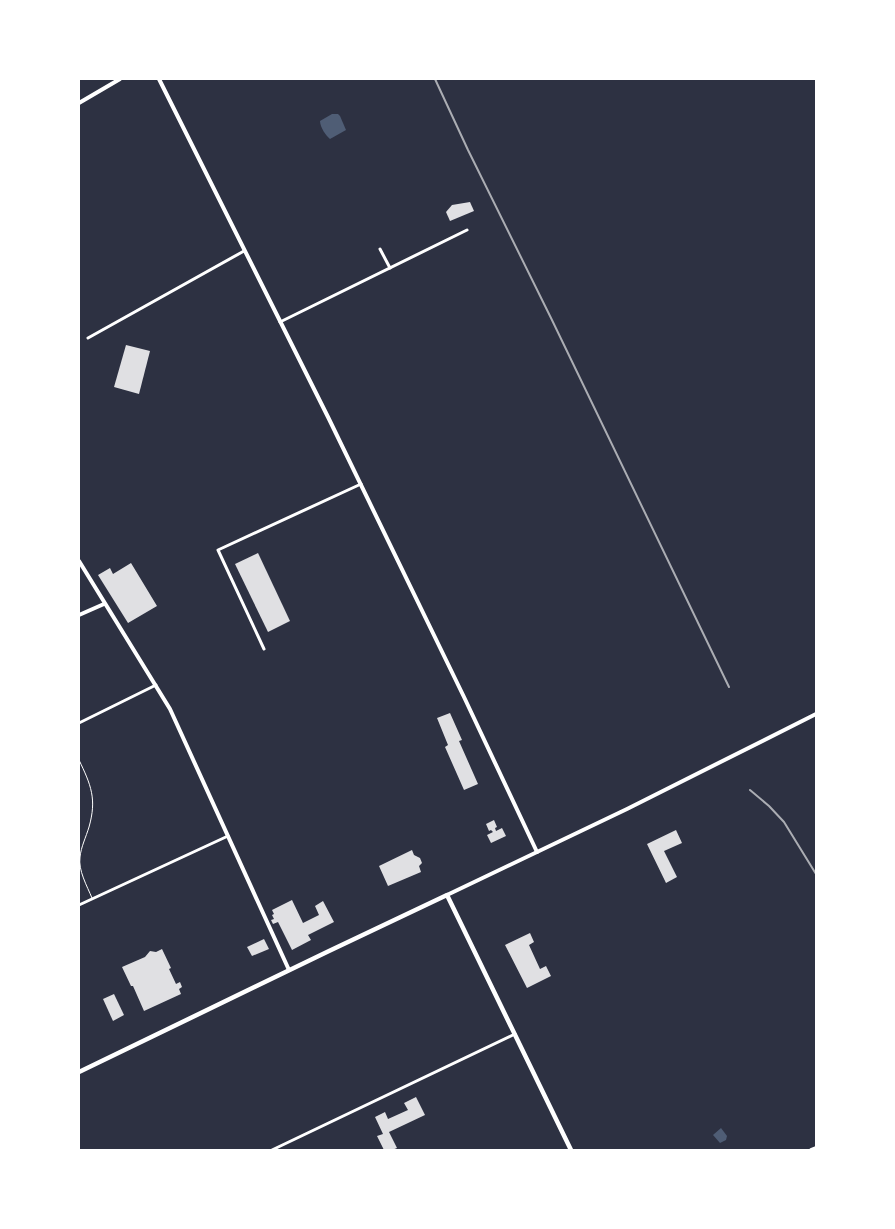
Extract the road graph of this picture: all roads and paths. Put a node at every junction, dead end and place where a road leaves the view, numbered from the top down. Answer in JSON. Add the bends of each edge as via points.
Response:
{"nodes":[{"id":1,"x":120,"y":79,"type":"edge"},
{"id":2,"x":159,"y":79,"type":"edge"},
{"id":3,"x":79,"y":103,"type":"edge"},
{"id":4,"x":467,"y":230,"type":"dead end"},
{"id":5,"x":380,"y":248,"type":"dead end"},
{"id":6,"x":244,"y":251,"type":"junction"},
{"id":7,"x":390,"y":268,"type":"junction"},
{"id":8,"x":280,"y":322,"type":"junction"},
{"id":9,"x":88,"y":338,"type":"dead end"},
{"id":10,"x":361,"y":484,"type":"junction"},
{"id":11,"x":79,"y":561,"type":"edge"},
{"id":12,"x":104,"y":604,"type":"junction"},
{"id":13,"x":79,"y":615,"type":"edge"},
{"id":14,"x":264,"y":649,"type":"dead end"},
{"id":15,"x":156,"y":685,"type":"junction"},
{"id":16,"x":816,"y":714,"type":"edge"},
{"id":17,"x":79,"y":723,"type":"edge"},
{"id":18,"x":79,"y":760,"type":"edge"},
{"id":19,"x":229,"y":836,"type":"junction"},
{"id":20,"x":537,"y":852,"type":"junction"},
{"id":21,"x":447,"y":895,"type":"junction"},
{"id":22,"x":92,"y":898,"type":"junction"},
{"id":23,"x":79,"y":905,"type":"edge"},
{"id":24,"x":289,"y":970,"type":"junction"},
{"id":25,"x":515,"y":1034,"type":"junction"},
{"id":26,"x":79,"y":1072,"type":"edge"},
{"id":27,"x":816,"y":1148,"type":"edge"},
{"id":28,"x":272,"y":1150,"type":"edge"},
{"id":29,"x":571,"y":1150,"type":"edge"},
{"id":30,"x":812,"y":1150,"type":"edge"}],
"edges":[{"from":1,"to":3,"type":"street"},
{"from":2,"to":6,"type":"street"},
{"from":4,"to":7,"type":"street"},
{"from":5,"to":7,"type":"street"},
{"from":6,"to":8,"type":"street"},
{"from":6,"to":9,"type":"street"},
{"from":7,"to":8,"type":"street"},
{"from":8,"to":10,"type":"street"},
{"from":10,"to":14,"type":"street","via":[[218,550]]},
{"from":10,"to":20,"type":"street"},
{"from":11,"to":12,"type":"street"},
{"from":12,"to":13,"type":"street"},
{"from":12,"to":15,"type":"street"},
{"from":15,"to":17,"type":"street"},
{"from":15,"to":19,"type":"street"},
{"from":16,"to":20,"type":"street"},
{"from":18,"to":22,"type":"lane","via":[[93,794],[90,824],[79,858]]},
{"from":19,"to":22,"type":"street"},
{"from":19,"to":24,"type":"street"},
{"from":20,"to":21,"type":"street"},
{"from":21,"to":24,"type":"main road"},
{"from":21,"to":25,"type":"main road"},
{"from":22,"to":23,"type":"street"},
{"from":24,"to":26,"type":"main road"},
{"from":25,"to":28,"type":"street"},
{"from":25,"to":29,"type":"main road"},
{"from":27,"to":30,"type":"street"}]}
